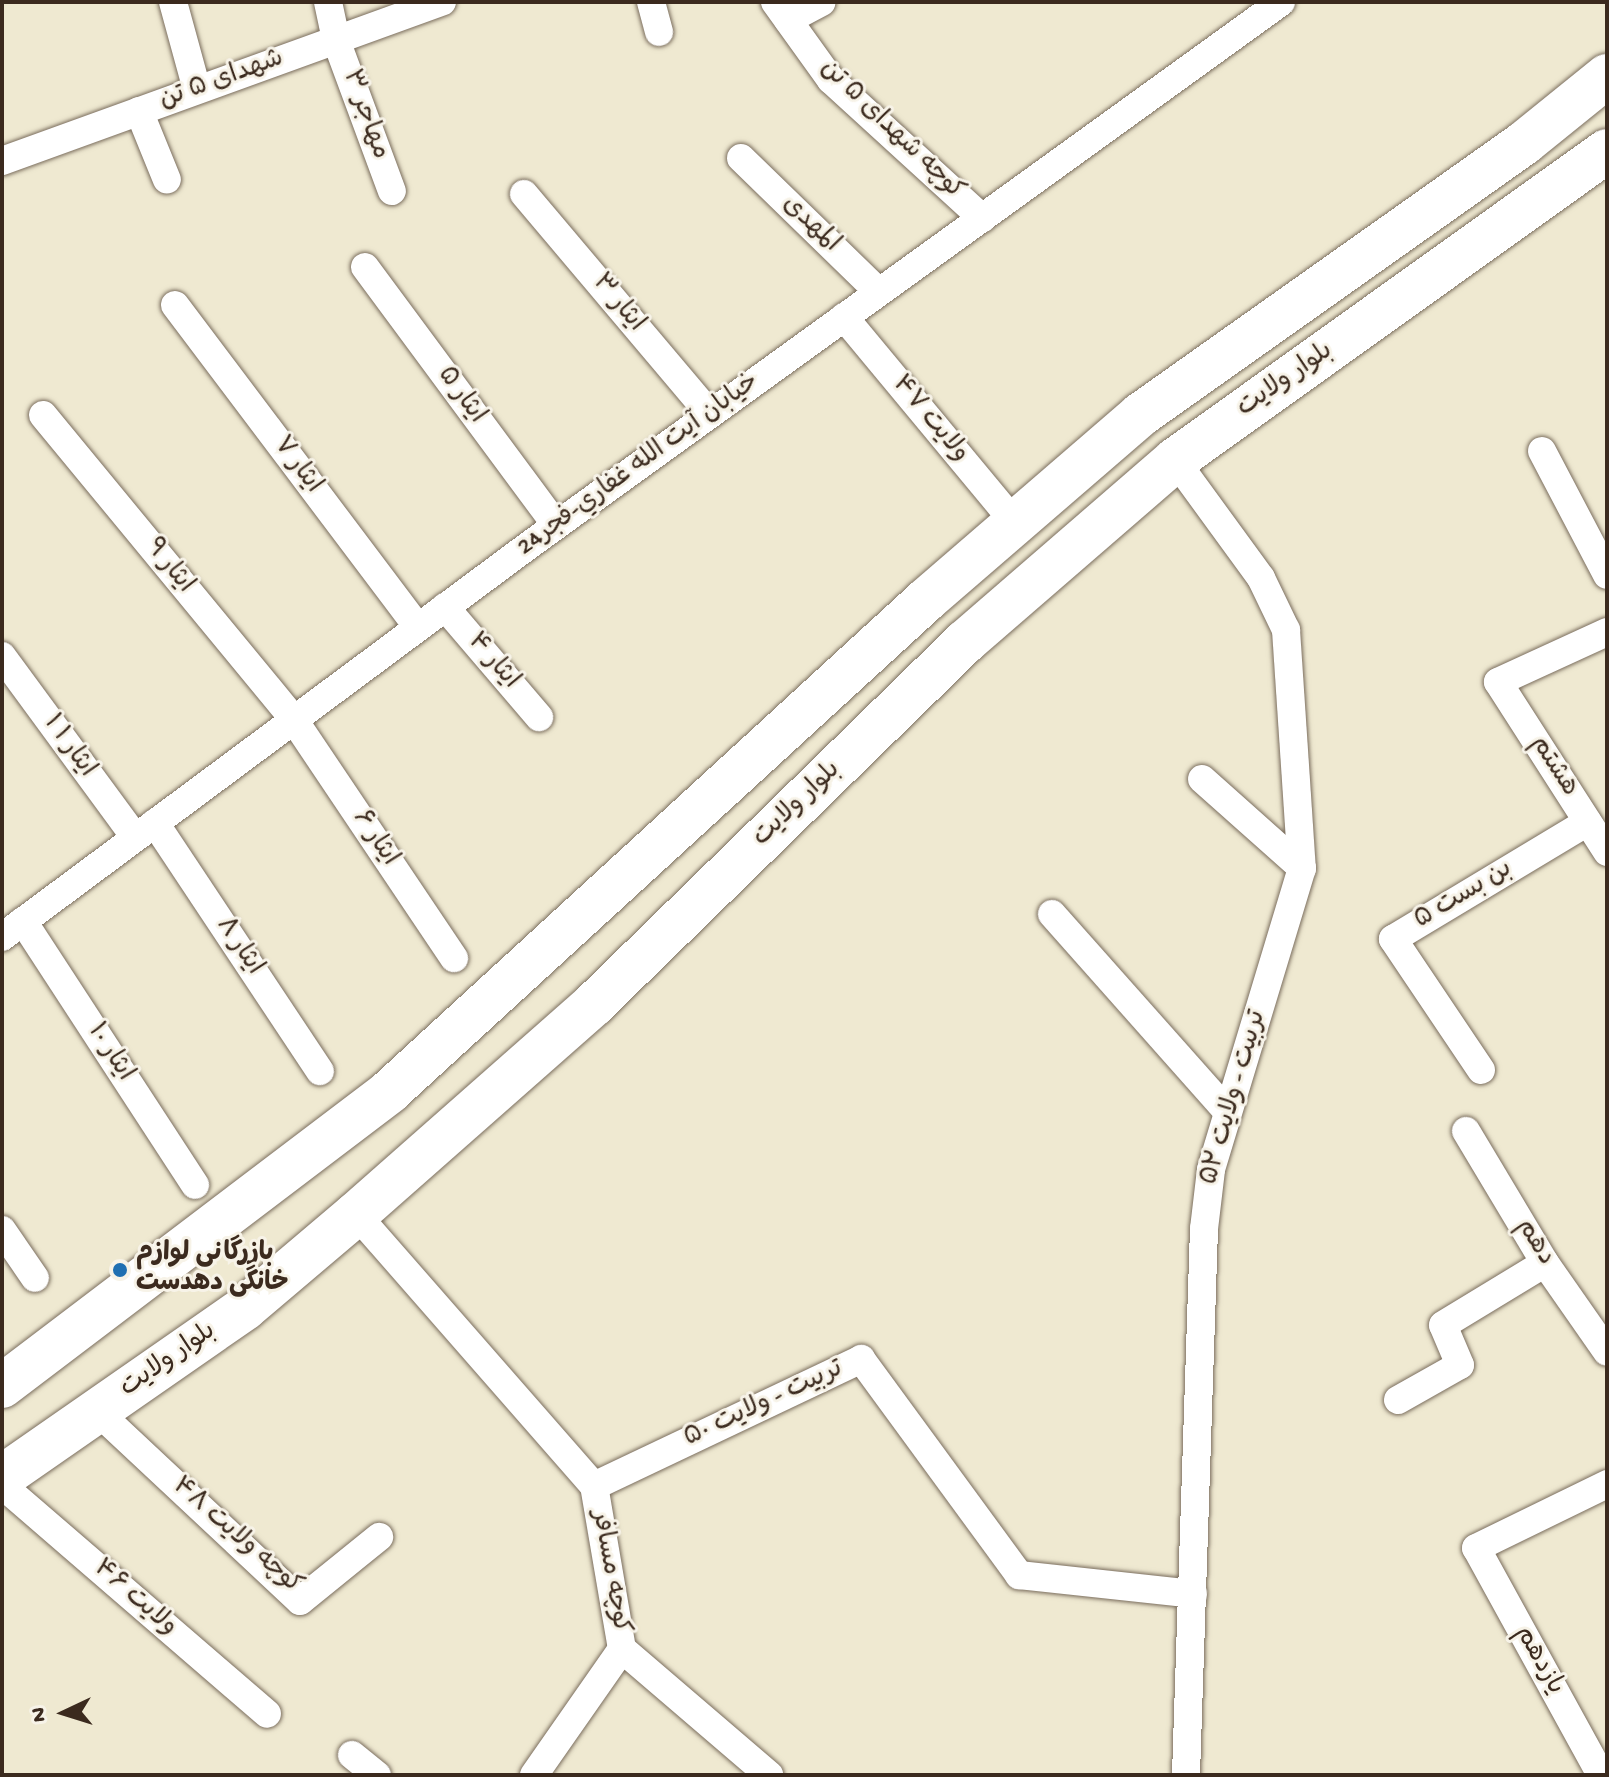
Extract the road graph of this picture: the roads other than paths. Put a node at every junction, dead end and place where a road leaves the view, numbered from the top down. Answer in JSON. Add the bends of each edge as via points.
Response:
{"nodes":[{"id":1,"x":173,"y":2,"type":"edge"},
{"id":2,"x":328,"y":2,"type":"edge"},
{"id":3,"x":442,"y":2,"type":"edge"},
{"id":4,"x":651,"y":2,"type":"edge"},
{"id":5,"x":822,"y":2,"type":"edge"},
{"id":6,"x":1281,"y":2,"type":"edge"},
{"id":7,"x":781,"y":11,"type":"edge"},
{"id":8,"x":659,"y":32,"type":"dead end"},
{"id":9,"x":336,"y":40,"type":"junction"},
{"id":10,"x":1607,"y":76,"type":"edge"},
{"id":11,"x":197,"y":90,"type":"junction"},
{"id":12,"x":139,"y":111,"type":"junction"},
{"id":13,"x":1607,"y":151,"type":"edge"},
{"id":14,"x":741,"y":158,"type":"dead end"},
{"id":15,"x":2,"y":161,"type":"edge"},
{"id":16,"x":167,"y":180,"type":"dead end"},
{"id":17,"x":392,"y":191,"type":"dead end"},
{"id":18,"x":524,"y":194,"type":"dead end"},
{"id":19,"x":982,"y":218,"type":"junction"},
{"id":20,"x":365,"y":267,"type":"dead end"},
{"id":21,"x":879,"y":292,"type":"junction"},
{"id":22,"x":175,"y":305,"type":"dead end"},
{"id":23,"x":844,"y":317,"type":"junction"},
{"id":24,"x":710,"y":414,"type":"junction"},
{"id":25,"x":43,"y":415,"type":"dead end"},
{"id":26,"x":1542,"y":451,"type":"dead end"},
{"id":27,"x":1175,"y":460,"type":"junction"},
{"id":28,"x":1015,"y":523,"type":"junction"},
{"id":29,"x":556,"y":525,"type":"junction"},
{"id":30,"x":1607,"y":575,"type":"edge"},
{"id":31,"x":445,"y":607,"type":"junction"},
{"id":32,"x":418,"y":627,"type":"junction"},
{"id":33,"x":1607,"y":632,"type":"edge"},
{"id":34,"x":2,"y":656,"type":"edge"},
{"id":35,"x":539,"y":717,"type":"dead end"},
{"id":36,"x":294,"y":720,"type":"junction"},
{"id":37,"x":1202,"y":779,"type":"dead end"},
{"id":38,"x":1588,"y":822,"type":"junction"},
{"id":39,"x":145,"y":830,"type":"junction"},
{"id":40,"x":1607,"y":852,"type":"edge"},
{"id":41,"x":1302,"y":868,"type":"junction"},
{"id":42,"x":1052,"y":914,"type":"dead end"},
{"id":43,"x":12,"y":929,"type":"edge"},
{"id":44,"x":454,"y":958,"type":"dead end"},
{"id":45,"x":1481,"y":1070,"type":"dead end"},
{"id":46,"x":320,"y":1071,"type":"dead end"},
{"id":47,"x":1227,"y":1111,"type":"junction"},
{"id":48,"x":1466,"y":1131,"type":"dead end"},
{"id":49,"x":195,"y":1185,"type":"dead end"},
{"id":50,"x":356,"y":1214,"type":"junction"},
{"id":51,"x":2,"y":1230,"type":"edge"},
{"id":52,"x":1545,"y":1263,"type":"junction"},
{"id":53,"x":35,"y":1278,"type":"dead end"},
{"id":54,"x":1607,"y":1352,"type":"edge"},
{"id":55,"x":2,"y":1386,"type":"edge"},
{"id":56,"x":1398,"y":1400,"type":"dead end"},
{"id":57,"x":97,"y":1411,"type":"junction"},
{"id":58,"x":2,"y":1477,"type":"edge"},
{"id":59,"x":1607,"y":1484,"type":"edge"},
{"id":60,"x":2,"y":1485,"type":"edge"},
{"id":61,"x":594,"y":1486,"type":"junction"},
{"id":62,"x":379,"y":1537,"type":"dead end"},
{"id":63,"x":1193,"y":1594,"type":"junction"},
{"id":64,"x":622,"y":1649,"type":"junction"},
{"id":65,"x":267,"y":1714,"type":"dead end"},
{"id":66,"x":352,"y":1755,"type":"dead end"},
{"id":67,"x":377,"y":1775,"type":"edge"},
{"id":68,"x":534,"y":1775,"type":"edge"},
{"id":69,"x":769,"y":1775,"type":"edge"},
{"id":70,"x":1186,"y":1775,"type":"edge"},
{"id":71,"x":1601,"y":1775,"type":"edge"}],
"edges":[{"from":1,"to":11,"type":"street"},
{"from":2,"to":9,"type":"street","name":"مهاجر ۳"},
{"from":3,"to":9,"type":"street","name":"شهدای ۵ تن"},
{"from":4,"to":8,"type":"street"},
{"from":5,"to":7,"type":"street"},
{"from":6,"to":19,"type":"street","name":"خيابان آيت الله غفاري-فجر24"},
{"from":7,"to":19,"type":"street","name":"کوچه شهدای ۵ تن","via":[[831,80]]},
{"from":9,"to":11,"type":"street","name":"شهدای ۵ تن"},
{"from":9,"to":17,"type":"street","name":"مهاجر ۳"},
{"from":10,"to":28,"type":"main road","via":[[1524,143],[1140,415]]},
{"from":11,"to":12,"type":"street","name":"شهدای ۵ تن"},
{"from":12,"to":15,"type":"street","name":"شهدای ۵ تن"},
{"from":12,"to":16,"type":"street"},
{"from":13,"to":27,"type":"main road","name":"بلوار ولایت"},
{"from":14,"to":21,"type":"street","name":"المهدی"},
{"from":18,"to":24,"type":"street","name":"ایثار ۳"},
{"from":19,"to":21,"type":"street","name":"خيابان آيت الله غفاري-فجر24"},
{"from":20,"to":29,"type":"street","name":"ایثار ۵"},
{"from":21,"to":23,"type":"street","name":"خيابان آيت الله غفاري-فجر24"},
{"from":22,"to":32,"type":"street","name":"ایثار ۷"},
{"from":23,"to":24,"type":"street","name":"خيابان آيت الله غفاري-فجر24"},
{"from":23,"to":28,"type":"street","name":"ولایت ۴۷"},
{"from":24,"to":29,"type":"street","name":"خيابان آيت الله غفاري-فجر24"},
{"from":25,"to":36,"type":"street","name":"ایثار ۹"},
{"from":26,"to":30,"type":"street"},
{"from":27,"to":41,"type":"street","name":"تربیت - ولایت ۵۲","via":[[1261,578],[1286,630]]},
{"from":27,"to":50,"type":"main road","name":"بلوار ولایت","via":[[965,642],[594,1004]]},
{"from":28,"to":55,"type":"main road","via":[[390,1091]]},
{"from":29,"to":31,"type":"street","name":"خيابان آيت الله غفاري-فجر24"},
{"from":31,"to":32,"type":"street","name":"خيابان آيت الله غفاري-فجر24"},
{"from":31,"to":35,"type":"street","name":"ایثار ۴"},
{"from":32,"to":36,"type":"street","name":"خيابان آيت الله غفاري-فجر24"},
{"from":33,"to":38,"type":"street","name":"هشتم","via":[[1498,682]]},
{"from":34,"to":39,"type":"street","name":"ایثار ۱ ۱"},
{"from":36,"to":39,"type":"street","name":"خيابان آيت الله غفاري-فجر24"},
{"from":36,"to":44,"type":"street","name":"ایثار ۶"},
{"from":37,"to":41,"type":"street"},
{"from":38,"to":40,"type":"street","name":"هشتم"},
{"from":38,"to":45,"type":"street","name":"بن بست ۵","via":[[1393,939]]},
{"from":39,"to":43,"type":"street","name":"خيابان آيت الله غفاري-فجر24"},
{"from":39,"to":46,"type":"street","name":"ایثار ۸"},
{"from":41,"to":47,"type":"street","name":"تربیت - ولایت ۵۲"},
{"from":42,"to":47,"type":"street"},
{"from":43,"to":49,"type":"street","name":"ایثار ۱۰"},
{"from":47,"to":63,"type":"street","name":"تربیت - ولایت ۵۲","via":[[1211,1170],[1204,1229]]},
{"from":48,"to":52,"type":"street","name":"دهم"},
{"from":50,"to":57,"type":"main road","name":"بلوار ولایت","via":[[245,1308]]},
{"from":50,"to":61,"type":"street"},
{"from":51,"to":53,"type":"street"},
{"from":52,"to":54,"type":"street","name":"دهم"},
{"from":52,"to":56,"type":"street","via":[[1443,1325],[1460,1365]]},
{"from":57,"to":58,"type":"main road","name":"بلوار ولایت"},
{"from":57,"to":62,"type":"street","name":"کوچه ولایت ۴۸","via":[[300,1601]]},
{"from":59,"to":71,"type":"street","name":"یازدهم","via":[[1476,1548]]},
{"from":60,"to":65,"type":"street","name":"ولایت ۴۶"},
{"from":61,"to":63,"type":"street","name":"تربیت - ولایت ۵۰","via":[[861,1359],[1019,1575]]},
{"from":61,"to":64,"type":"street","name":"کوچه مسافر"},
{"from":63,"to":70,"type":"street","name":"تربیت - ولایت ۵۲"},
{"from":64,"to":68,"type":"street","name":"کوچه مسافر"},
{"from":64,"to":69,"type":"street"},
{"from":66,"to":67,"type":"street"}]}
